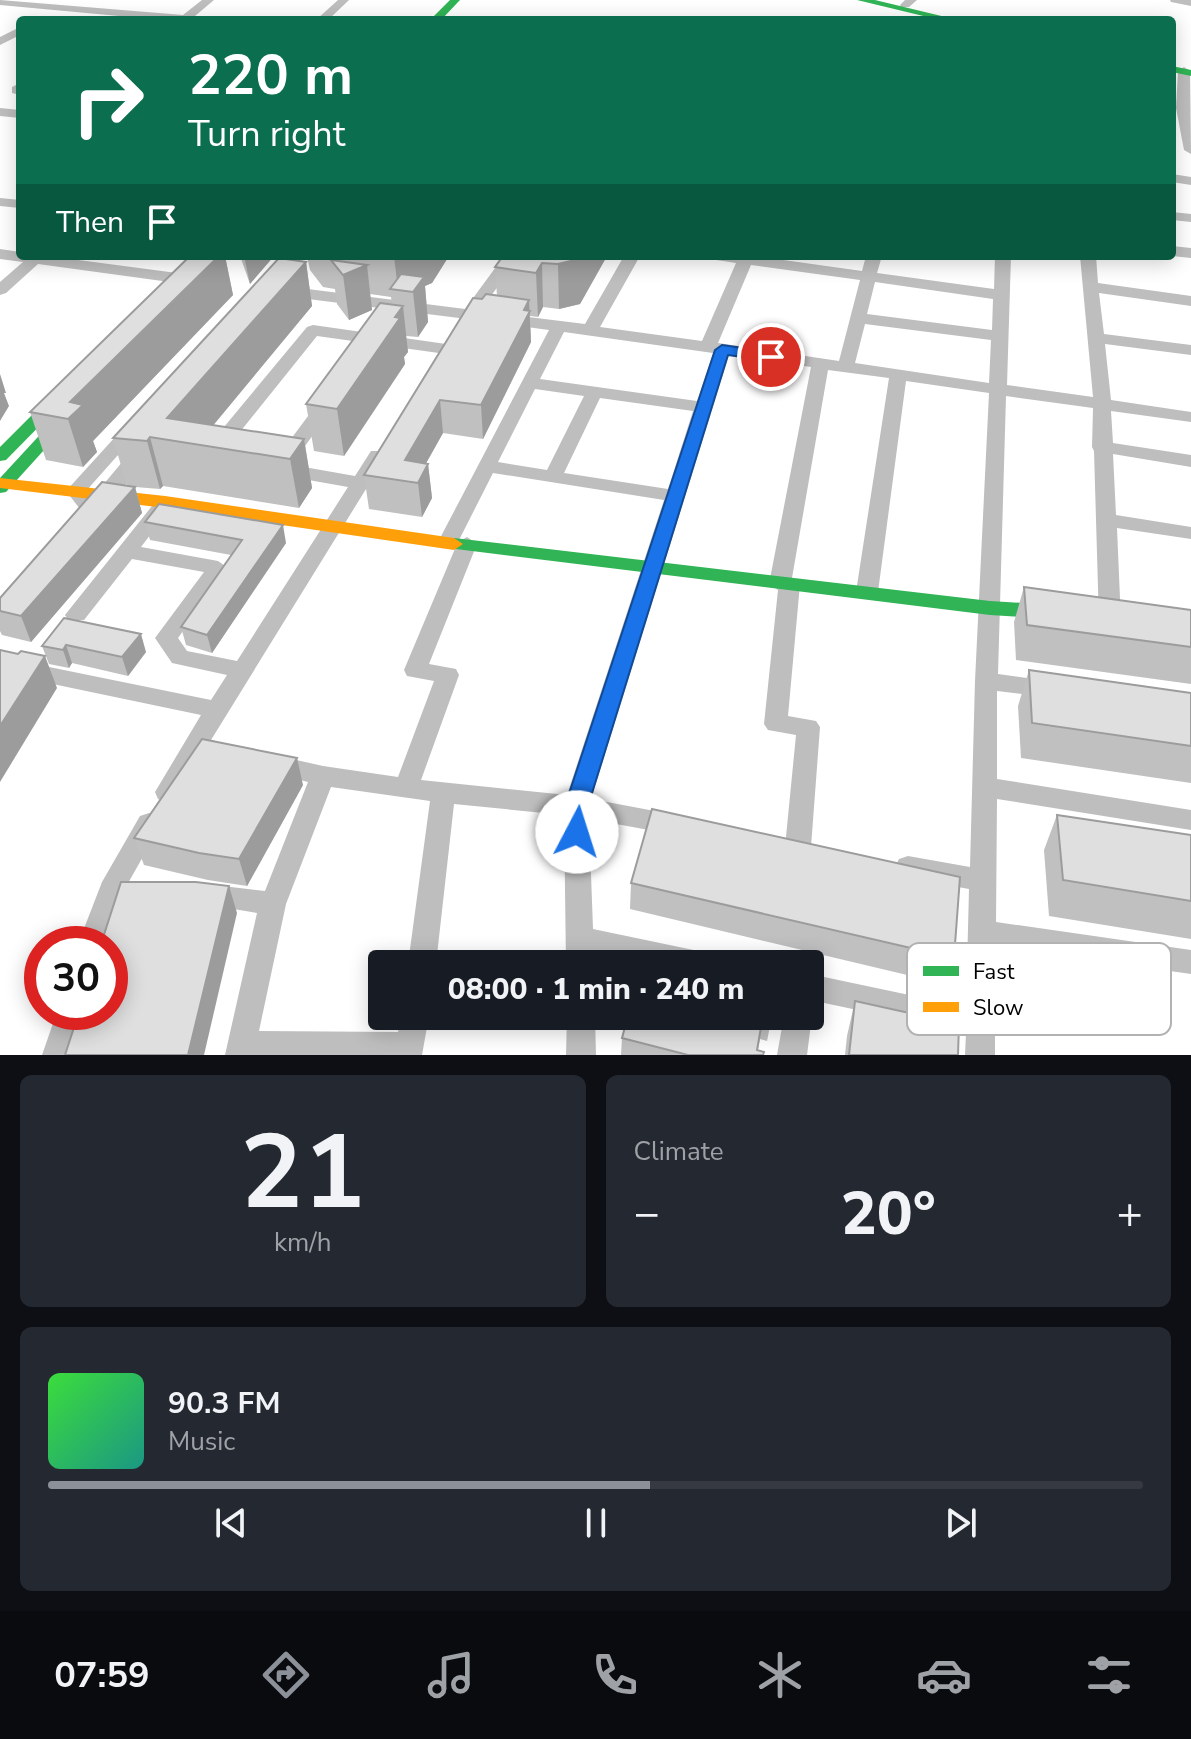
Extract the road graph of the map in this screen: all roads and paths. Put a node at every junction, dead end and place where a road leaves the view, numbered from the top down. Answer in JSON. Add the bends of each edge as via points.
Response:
{"nodes":[{"id":1,"x":125,"y":0,"type":"edge"},
{"id":2,"x":209,"y":0,"type":"edge"},
{"id":3,"x":344,"y":0,"type":"edge"},
{"id":4,"x":455,"y":0,"type":"edge"},
{"id":5,"x":470,"y":0,"type":"edge"},
{"id":6,"x":862,"y":0,"type":"edge"},
{"id":7,"x":884,"y":0,"type":"edge"},
{"id":8,"x":1175,"y":0,"type":"edge"},
{"id":9,"x":0,"y":2,"type":"edge"},
{"id":10,"x":908,"y":2,"type":"edge"},
{"id":11,"x":1191,"y":3,"type":"edge"},
{"id":12,"x":57,"y":7,"type":"junction"},
{"id":13,"x":108,"y":11,"type":"junction"},
{"id":14,"x":42,"y":16,"type":"edge"},
{"id":15,"x":156,"y":16,"type":"edge"},
{"id":16,"x":189,"y":16,"type":"edge"},
{"id":17,"x":326,"y":16,"type":"edge"},
{"id":18,"x":439,"y":16,"type":"edge"},
{"id":19,"x":455,"y":16,"type":"edge"},
{"id":20,"x":935,"y":16,"type":"edge"},
{"id":21,"x":960,"y":16,"type":"edge"},
{"id":22,"x":1182,"y":68,"type":"edge"},
{"id":23,"x":1186,"y":109,"type":"edge"},
{"id":24,"x":1176,"y":132,"type":"edge"},
{"id":25,"x":1188,"y":135,"type":"junction"},
{"id":26,"x":1188,"y":156,"type":"edge"},
{"id":27,"x":34,"y":260,"type":"edge"},
{"id":28,"x":56,"y":260,"type":"edge"},
{"id":29,"x":509,"y":260,"type":"edge"},
{"id":30,"x":630,"y":260,"type":"edge"},
{"id":31,"x":745,"y":260,"type":"edge"},
{"id":32,"x":758,"y":260,"type":"edge"},
{"id":33,"x":873,"y":260,"type":"edge"},
{"id":34,"x":1003,"y":260,"type":"edge"},
{"id":35,"x":1088,"y":260,"type":"edge"},
{"id":36,"x":871,"y":278,"type":"junction"},
{"id":37,"x":186,"y":280,"type":"joint"},
{"id":38,"x":1090,"y":287,"type":"junction"},
{"id":39,"x":0,"y":290,"type":"edge"},
{"id":40,"x":279,"y":290,"type":"edge"},
{"id":41,"x":1001,"y":295,"type":"junction"},
{"id":42,"x":156,"y":299,"type":"edge"},
{"id":43,"x":1191,"y":301,"type":"edge"},
{"id":44,"x":468,"y":316,"type":"junction"},
{"id":45,"x":860,"y":318,"type":"junction"},
{"id":46,"x":559,"y":326,"type":"junction"},
{"id":47,"x":590,"y":330,"type":"junction"},
{"id":48,"x":1000,"y":336,"type":"junction"},
{"id":49,"x":1096,"y":338,"type":"junction"},
{"id":50,"x":715,"y":349,"type":"junction"},
{"id":51,"x":1191,"y":350,"type":"edge"},
{"id":52,"x":820,"y":364,"type":"junction"},
{"id":53,"x":846,"y":367,"type":"junction"},
{"id":54,"x":898,"y":375,"type":"junction"},
{"id":55,"x":75,"y":381,"type":"edge"},
{"id":56,"x":530,"y":383,"type":"junction"},
{"id":57,"x":339,"y":386,"type":"edge"},
{"id":58,"x":996,"y":388,"type":"junction"},
{"id":59,"x":594,"y":393,"type":"junction"},
{"id":60,"x":1102,"y":403,"type":"junction"},
{"id":61,"x":77,"y":404,"type":"edge"},
{"id":62,"x":702,"y":407,"type":"junction"},
{"id":63,"x":148,"y":411,"type":"edge"},
{"id":64,"x":1191,"y":417,"type":"edge"},
{"id":65,"x":148,"y":443,"type":"edge"},
{"id":66,"x":385,"y":443,"type":"edge"},
{"id":67,"x":1101,"y":447,"type":"junction"},
{"id":68,"x":0,"y":456,"type":"edge"},
{"id":69,"x":237,"y":461,"type":"edge"},
{"id":70,"x":1191,"y":461,"type":"edge"},
{"id":71,"x":486,"y":466,"type":"junction"},
{"id":72,"x":552,"y":478,"type":"junction"},
{"id":73,"x":359,"y":483,"type":"junction"},
{"id":74,"x":1,"y":485,"type":"edge"},
{"id":75,"x":674,"y":496,"type":"junction"},
{"id":76,"x":87,"y":502,"type":"junction"},
{"id":77,"x":165,"y":502,"type":"junction"},
{"id":78,"x":1107,"y":520,"type":"junction"},
{"id":79,"x":330,"y":528,"type":"junction"},
{"id":80,"x":1191,"y":533,"type":"edge"},
{"id":81,"x":457,"y":543,"type":"junction"},
{"id":82,"x":127,"y":551,"type":"junction"},
{"id":83,"x":650,"y":569,"type":"junction"},
{"id":84,"x":785,"y":584,"type":"junction"},
{"id":85,"x":867,"y":592,"type":"junction"},
{"id":86,"x":990,"y":608,"type":"junction"},
{"id":87,"x":1116,"y":614,"type":"joint"},
{"id":88,"x":76,"y":615,"type":"dead end"},
{"id":89,"x":0,"y":665,"type":"edge"},
{"id":90,"x":242,"y":670,"type":"junction"},
{"id":91,"x":986,"y":681,"type":"junction"},
{"id":92,"x":1077,"y":693,"type":"edge"},
{"id":93,"x":217,"y":710,"type":"junction"},
{"id":94,"x":195,"y":745,"type":"junction"},
{"id":95,"x":323,"y":776,"type":"junction"},
{"id":96,"x":985,"y":787,"type":"junction"},
{"id":97,"x":406,"y":788,"type":"junction"},
{"id":98,"x":443,"y":793,"type":"junction"},
{"id":99,"x":576,"y":806,"type":"junction"},
{"id":100,"x":1191,"y":820,"type":"edge"},
{"id":101,"x":694,"y":828,"type":"edge"},
{"id":102,"x":768,"y":842,"type":"edge"},
{"id":103,"x":798,"y":847,"type":"junction"},
{"id":104,"x":829,"y":853,"type":"edge"},
{"id":105,"x":890,"y":864,"type":"edge"},
{"id":106,"x":983,"y":880,"type":"junction"},
{"id":107,"x":115,"y":882,"type":"junction"},
{"id":108,"x":147,"y":887,"type":"edge"},
{"id":109,"x":179,"y":891,"type":"edge"},
{"id":110,"x":273,"y":904,"type":"junction"},
{"id":111,"x":99,"y":926,"type":"edge"},
{"id":112,"x":983,"y":932,"type":"junction"},
{"id":113,"x":983,"y":943,"type":"edge"},
{"id":114,"x":1059,"y":943,"type":"edge"},
{"id":115,"x":424,"y":950,"type":"edge"},
{"id":116,"x":580,"y":950,"type":"edge"},
{"id":117,"x":1171,"y":959,"type":"edge"},
{"id":118,"x":1191,"y":962,"type":"edge"},
{"id":119,"x":824,"y":990,"type":"edge"},
{"id":120,"x":907,"y":1007,"type":"edge"},
{"id":121,"x":65,"y":1030,"type":"edge"},
{"id":122,"x":413,"y":1030,"type":"edge"},
{"id":123,"x":581,"y":1030,"type":"edge"},
{"id":124,"x":796,"y":1030,"type":"edge"},
{"id":125,"x":981,"y":1035,"type":"edge"},
{"id":126,"x":241,"y":1050,"type":"edge"},
{"id":127,"x":410,"y":1051,"type":"edge"},
{"id":128,"x":57,"y":1055,"type":"edge"},
{"id":129,"x":581,"y":1055,"type":"edge"},
{"id":130,"x":792,"y":1055,"type":"edge"},
{"id":131,"x":980,"y":1055,"type":"edge"}],
"edges":[{"from":1,"to":13,"type":"street"},
{"from":2,"to":16,"type":"street"},
{"from":3,"to":17,"type":"street"},
{"from":4,"to":18,"type":"street"},
{"from":5,"to":19,"type":"street"},
{"from":6,"to":20,"type":"street"},
{"from":7,"to":10,"type":"street"},
{"from":8,"to":11,"type":"street"},
{"from":9,"to":12,"type":"street"},
{"from":10,"to":21,"type":"street"},
{"from":12,"to":13,"type":"street"},
{"from":12,"to":14,"type":"street"},
{"from":13,"to":15,"type":"street"},
{"from":22,"to":23,"type":"street"},
{"from":23,"to":25,"type":"street"},
{"from":24,"to":25,"type":"street"},
{"from":25,"to":26,"type":"street"},
{"from":27,"to":39,"type":"street"},
{"from":28,"to":37,"type":"street"},
{"from":29,"to":44,"type":"street"},
{"from":30,"to":47,"type":"street"},
{"from":31,"to":50,"type":"street"},
{"from":32,"to":36,"type":"street"},
{"from":33,"to":36,"type":"street"},
{"from":34,"to":41,"type":"street"},
{"from":35,"to":38,"type":"street"},
{"from":36,"to":41,"type":"street"},
{"from":36,"to":45,"type":"street"},
{"from":37,"to":42,"type":"street"},
{"from":38,"to":43,"type":"street"},
{"from":38,"to":49,"type":"street"},
{"from":40,"to":44,"type":"street"},
{"from":41,"to":48,"type":"street"},
{"from":44,"to":46,"type":"street"},
{"from":44,"to":69,"type":"street","via":[[442,356],[313,330],[209,457]]},
{"from":45,"to":48,"type":"street"},
{"from":45,"to":53,"type":"street"},
{"from":46,"to":47,"type":"street"},
{"from":46,"to":56,"type":"street"},
{"from":47,"to":50,"type":"street"},
{"from":48,"to":58,"type":"street"},
{"from":49,"to":51,"type":"street"},
{"from":49,"to":60,"type":"street"},
{"from":50,"to":52,"type":"street"},
{"from":50,"to":62,"type":"street"},
{"from":52,"to":53,"type":"street"},
{"from":52,"to":84,"type":"street"},
{"from":53,"to":54,"type":"street"},
{"from":54,"to":58,"type":"street"},
{"from":54,"to":85,"type":"street"},
{"from":55,"to":68,"type":"street"},
{"from":56,"to":59,"type":"street"},
{"from":56,"to":71,"type":"street"},
{"from":57,"to":73,"type":"street","via":[[272,467]]},
{"from":58,"to":60,"type":"street"},
{"from":58,"to":86,"type":"street"},
{"from":59,"to":62,"type":"street"},
{"from":59,"to":72,"type":"street"},
{"from":60,"to":64,"type":"street"},
{"from":60,"to":67,"type":"street"},
{"from":61,"to":74,"type":"street"},
{"from":62,"to":75,"type":"street"},
{"from":63,"to":76,"type":"street"},
{"from":65,"to":76,"type":"street"},
{"from":66,"to":73,"type":"street"},
{"from":67,"to":70,"type":"street"},
{"from":67,"to":78,"type":"street"},
{"from":71,"to":72,"type":"street"},
{"from":71,"to":81,"type":"street"},
{"from":72,"to":75,"type":"street"},
{"from":73,"to":79,"type":"street"},
{"from":74,"to":76,"type":"street"},
{"from":75,"to":83,"type":"street"},
{"from":76,"to":77,"type":"street"},
{"from":77,"to":79,"type":"street"},
{"from":77,"to":82,"type":"street"},
{"from":78,"to":80,"type":"street"},
{"from":78,"to":87,"type":"street"},
{"from":79,"to":81,"type":"street"},
{"from":79,"to":90,"type":"street"},
{"from":81,"to":83,"type":"street"},
{"from":81,"to":97,"type":"street","via":[[415,670],[448,675]]},
{"from":82,"to":88,"type":"street"},
{"from":82,"to":90,"type":"street","via":[[218,568],[166,638],[180,657]]},
{"from":83,"to":84,"type":"street"},
{"from":83,"to":99,"type":"street"},
{"from":84,"to":85,"type":"street"},
{"from":84,"to":103,"type":"street","via":[[776,724],[808,727]]},
{"from":85,"to":86,"type":"street"},
{"from":86,"to":87,"type":"street"},
{"from":86,"to":91,"type":"street"},
{"from":89,"to":93,"type":"street"},
{"from":90,"to":93,"type":"street"},
{"from":91,"to":92,"type":"street"},
{"from":91,"to":96,"type":"street"},
{"from":93,"to":94,"type":"street"},
{"from":94,"to":95,"type":"street"},
{"from":94,"to":107,"type":"street"},
{"from":95,"to":97,"type":"street"},
{"from":95,"to":110,"type":"street"},
{"from":96,"to":100,"type":"street"},
{"from":96,"to":106,"type":"street"},
{"from":97,"to":98,"type":"street"},
{"from":98,"to":99,"type":"street"},
{"from":98,"to":115,"type":"street"},
{"from":99,"to":101,"type":"street"},
{"from":99,"to":116,"type":"street"},
{"from":102,"to":103,"type":"street"},
{"from":103,"to":104,"type":"street"},
{"from":105,"to":106,"type":"street"},
{"from":106,"to":112,"type":"street"},
{"from":107,"to":108,"type":"street"},
{"from":107,"to":111,"type":"street"},
{"from":109,"to":110,"type":"street"},
{"from":110,"to":126,"type":"street"},
{"from":112,"to":113,"type":"street"},
{"from":112,"to":114,"type":"street"},
{"from":117,"to":118,"type":"street"},
{"from":119,"to":120,"type":"street"},
{"from":121,"to":128,"type":"street"},
{"from":122,"to":127,"type":"street"},
{"from":123,"to":129,"type":"street"},
{"from":124,"to":130,"type":"street"},
{"from":125,"to":131,"type":"street"},
{"from":126,"to":127,"type":"street"}]}
